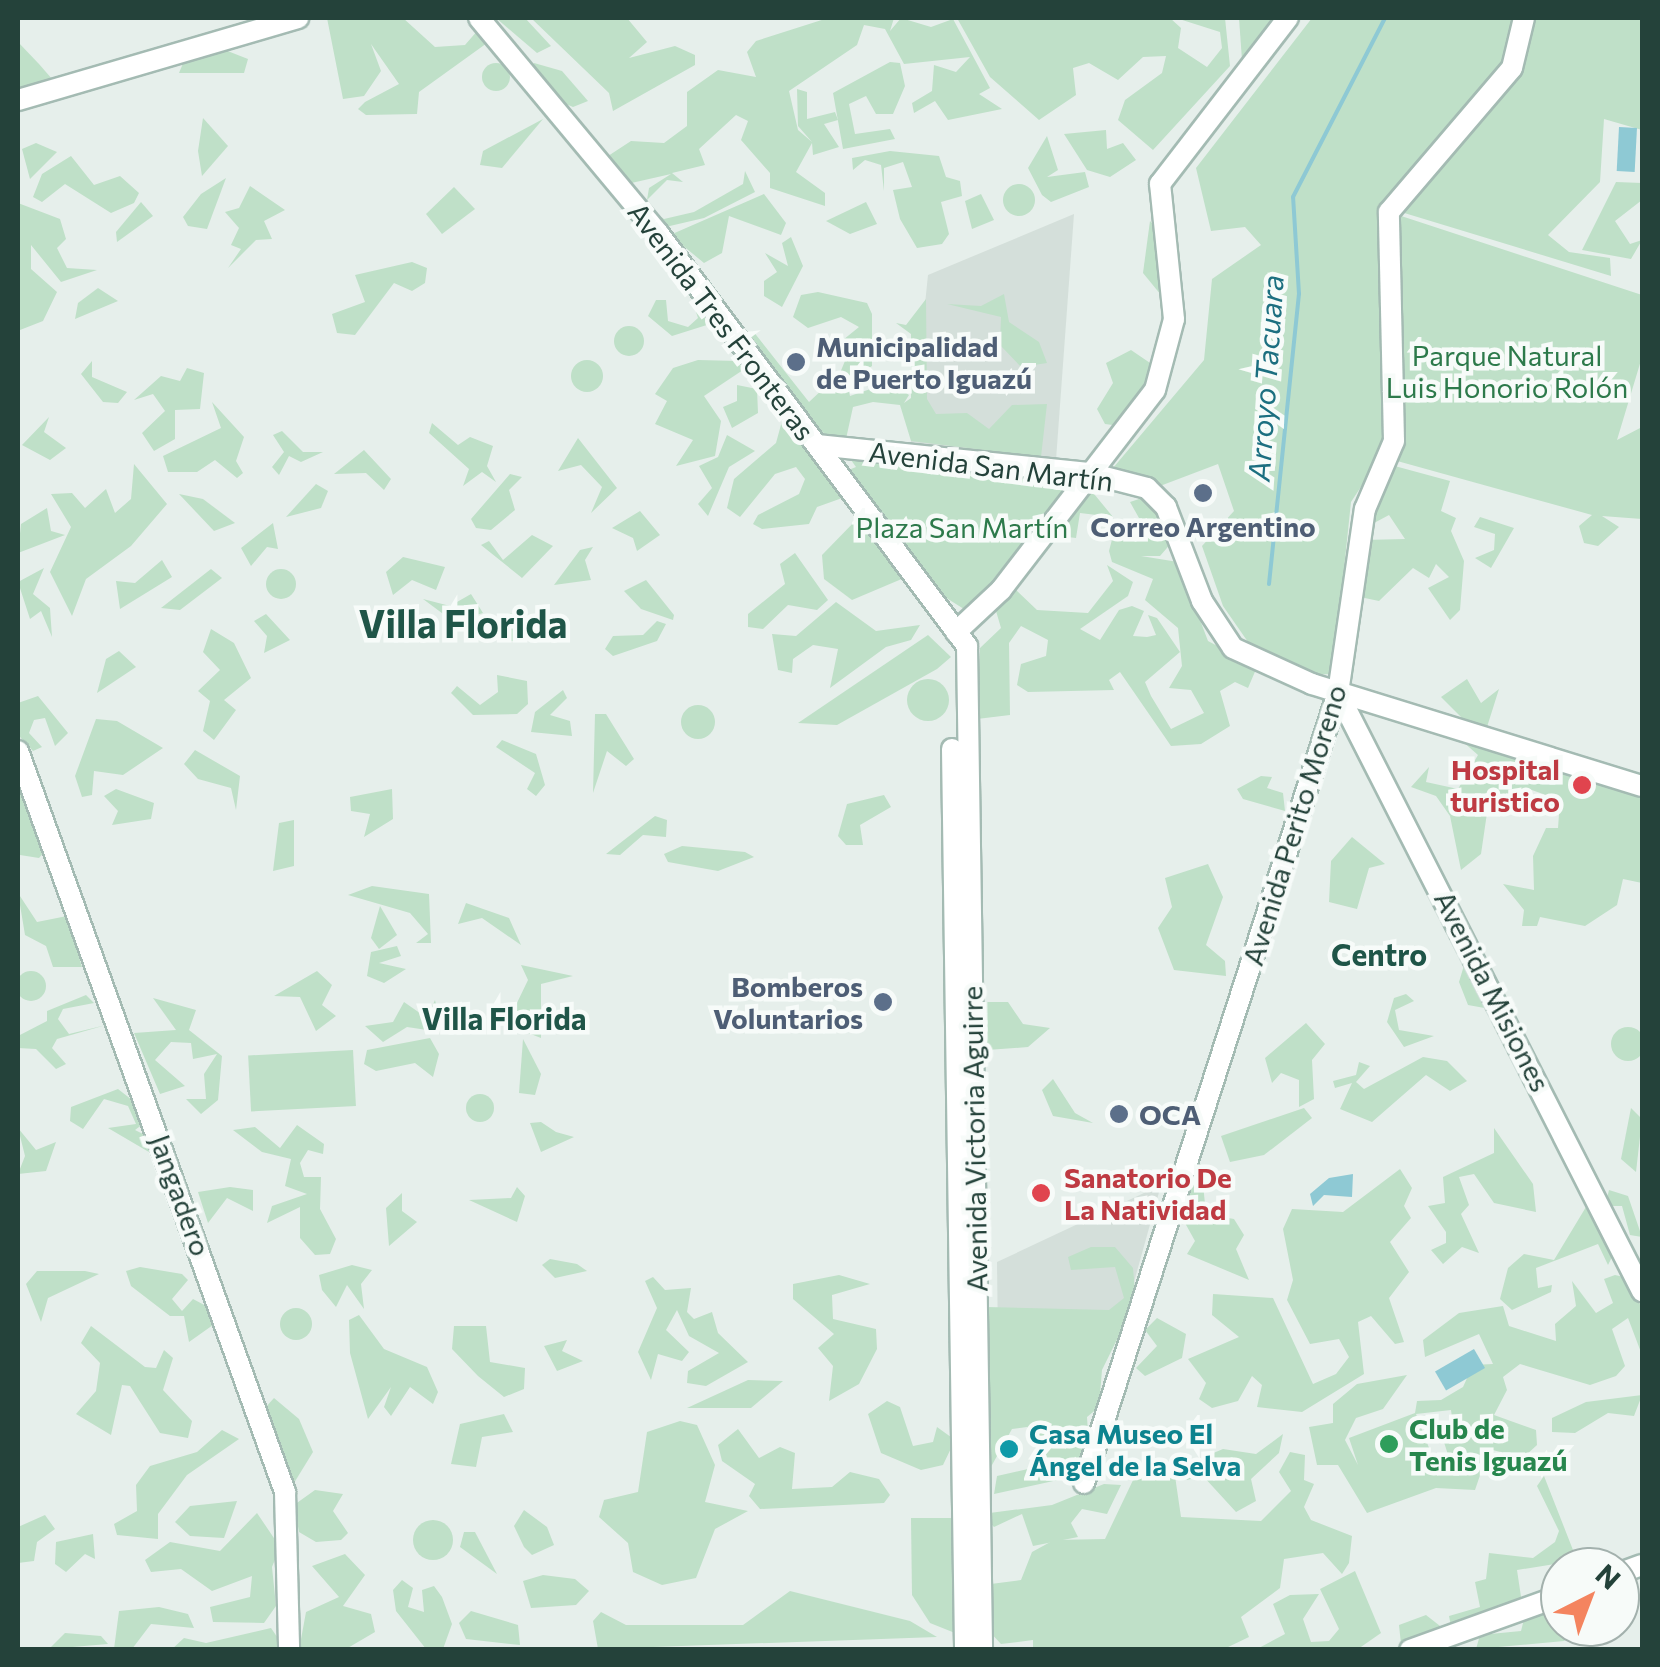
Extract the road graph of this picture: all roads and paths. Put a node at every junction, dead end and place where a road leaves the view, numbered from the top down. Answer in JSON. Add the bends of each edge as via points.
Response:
{"nodes":[{"id":1,"x":298,"y":18,"type":"edge"},
{"id":2,"x":480,"y":18,"type":"edge"},
{"id":3,"x":1288,"y":18,"type":"edge"},
{"id":4,"x":1524,"y":18,"type":"edge"},
{"id":5,"x":18,"y":100,"type":"edge"},
{"id":6,"x":816,"y":445,"type":"junction"},
{"id":7,"x":1089,"y":474,"type":"junction"},
{"id":8,"x":956,"y":632,"type":"junction"},
{"id":9,"x":1338,"y":693,"type":"junction"},
{"id":10,"x":18,"y":752,"type":"edge"},
{"id":11,"x":1642,"y":786,"type":"edge"},
{"id":12,"x":970,"y":870,"type":"junction"},
{"id":13,"x":1642,"y":1291,"type":"edge"},
{"id":14,"x":1084,"y":1483,"type":"dead end"},
{"id":15,"x":1540,"y":1603,"type":"edge"},
{"id":16,"x":289,"y":1650,"type":"edge"},
{"id":17,"x":964,"y":1650,"type":"edge"},
{"id":18,"x":982,"y":1650,"type":"edge"},
{"id":19,"x":1410,"y":1650,"type":"edge"}],
"edges":[{"from":1,"to":5,"type":"main road"},
{"from":2,"to":6,"type":"main road","name":"Avenida Tres Fronteras"},
{"from":3,"to":7,"type":"main road","via":[[1160,184],[1174,294],[1170,353],[1155,390]]},
{"from":4,"to":9,"type":"main road","name":"Avenida Perito Moreno","via":[[1512,68],[1389,212],[1394,441],[1365,509]]},
{"from":6,"to":7,"type":"main road","name":"Avenida San Martín"},
{"from":6,"to":8,"type":"main road","name":"Avenida Tres Fronteras"},
{"from":7,"to":8,"type":"main road","via":[[1001,590]]},
{"from":7,"to":9,"type":"main road","name":"Avenida San Martín","via":[[1161,500],[1202,601],[1233,648]]},
{"from":8,"to":12,"type":"main road","name":"Avenida Victoria Aguirre","via":[[967,646]]},
{"from":9,"to":11,"type":"main road","name":"Avenida San Martín"},
{"from":9,"to":13,"type":"main road","name":"Avenida Misiones"},
{"from":9,"to":14,"type":"main road","name":"Avenida Perito Moreno"},
{"from":10,"to":16,"type":"main road","name":"Jangadero","via":[[285,1492]]},
{"from":12,"to":17,"type":"main road","name":"Avenida Victoria Aguirre"},
{"from":12,"to":18,"type":"main road","name":"Avenida Victoria Aguirre"},
{"from":15,"to":19,"type":"main road"}]}
